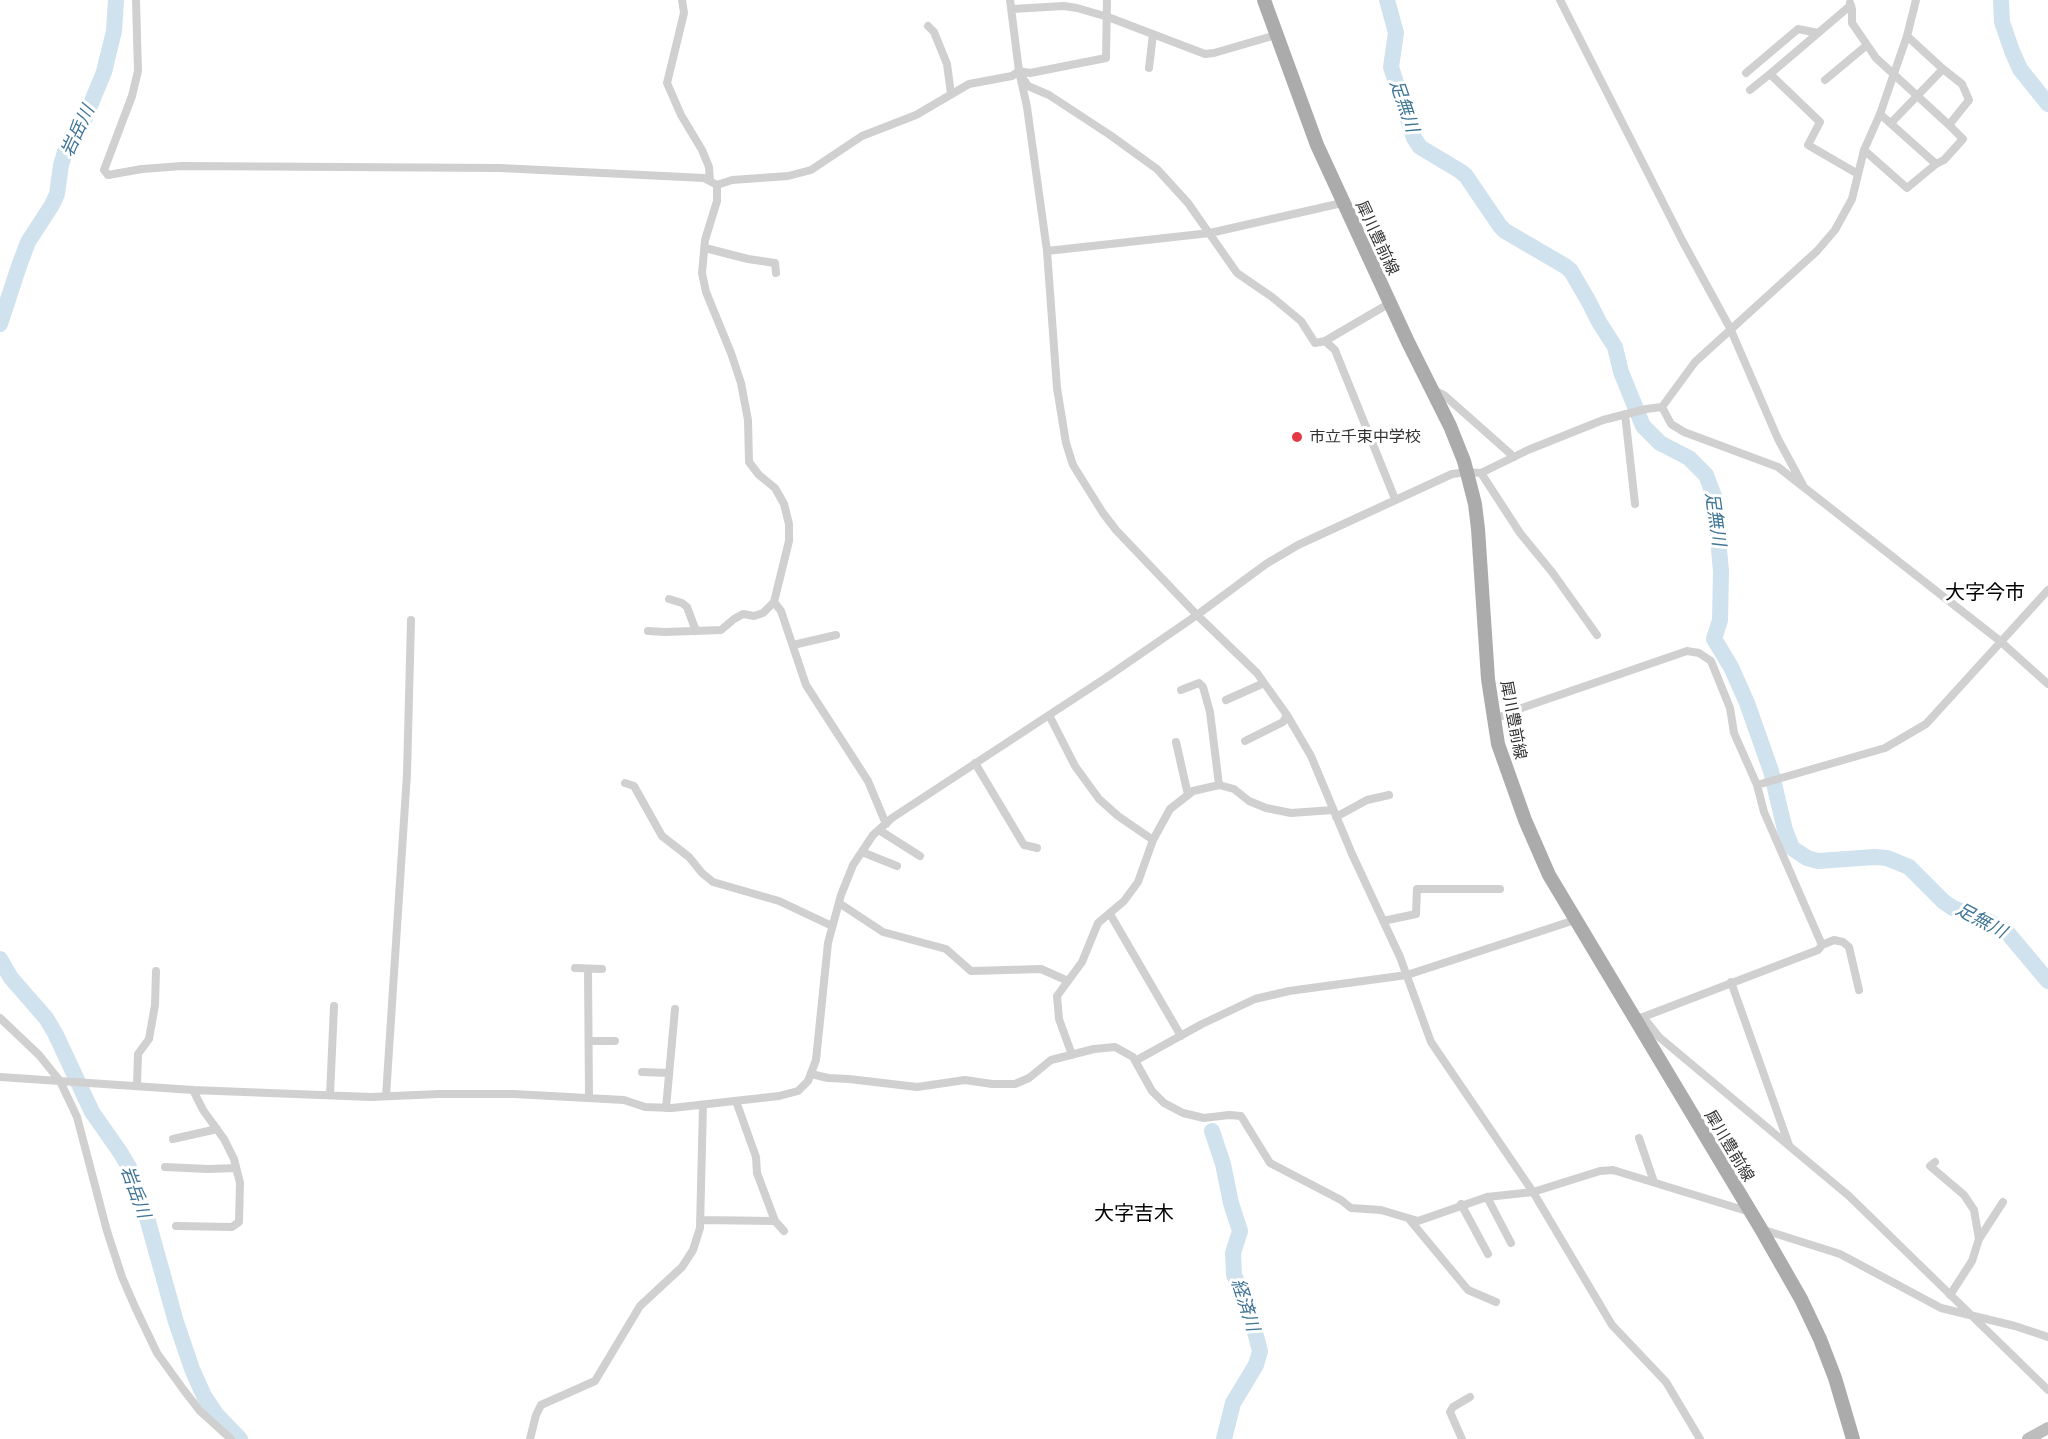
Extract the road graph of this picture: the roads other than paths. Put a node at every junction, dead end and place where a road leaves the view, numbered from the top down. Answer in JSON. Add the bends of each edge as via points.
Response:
{"nodes":[{"id":1,"x":136,"y":0,"type":"edge"},
{"id":2,"x":682,"y":0,"type":"edge"},
{"id":3,"x":1107,"y":0,"type":"edge"},
{"id":4,"x":1264,"y":0,"type":"edge"},
{"id":5,"x":1560,"y":0,"type":"edge"},
{"id":6,"x":1916,"y":0,"type":"edge"},
{"id":7,"x":1850,"y":3,"type":"edge"},
{"id":8,"x":1011,"y":5,"type":"edge"},
{"id":9,"x":1108,"y":17,"type":"junction"},
{"id":10,"x":928,"y":26,"type":"dead end"},
{"id":11,"x":1818,"y":33,"type":"junction"},
{"id":12,"x":1153,"y":34,"type":"junction"},
{"id":13,"x":1276,"y":34,"type":"junction"},
{"id":14,"x":1907,"y":36,"type":"junction"},
{"id":15,"x":1867,"y":45,"type":"junction"},
{"id":16,"x":1149,"y":68,"type":"dead end"},
{"id":17,"x":1943,"y":69,"type":"junction"},
{"id":18,"x":1019,"y":71,"type":"junction"},
{"id":19,"x":1746,"y":73,"type":"dead end"},
{"id":20,"x":1893,"y":73,"type":"junction"},
{"id":21,"x":1770,"y":74,"type":"junction"},
{"id":22,"x":1825,"y":80,"type":"dead end"},
{"id":23,"x":1750,"y":90,"type":"dead end"},
{"id":24,"x":951,"y":94,"type":"junction"},
{"id":25,"x":1918,"y":96,"type":"junction"},
{"id":26,"x":1880,"y":114,"type":"junction"},
{"id":27,"x":1892,"y":123,"type":"junction"},
{"id":28,"x":1949,"y":125,"type":"junction"},
{"id":29,"x":1864,"y":150,"type":"junction"},
{"id":30,"x":1936,"y":164,"type":"junction"},
{"id":31,"x":1858,"y":174,"type":"junction"},
{"id":32,"x":713,"y":183,"type":"junction"},
{"id":33,"x":1342,"y":203,"type":"junction"},
{"id":34,"x":1210,"y":233,"type":"junction"},
{"id":35,"x":705,"y":248,"type":"junction"},
{"id":36,"x":1047,"y":251,"type":"junction"},
{"id":37,"x":776,"y":273,"type":"dead end"},
{"id":38,"x":1390,"y":303,"type":"junction"},
{"id":39,"x":1730,"y":328,"type":"junction"},
{"id":40,"x":1326,"y":341,"type":"junction"},
{"id":41,"x":1432,"y":389,"type":"junction"},
{"id":42,"x":1662,"y":407,"type":"junction"},
{"id":43,"x":1625,"y":414,"type":"junction"},
{"id":44,"x":1514,"y":457,"type":"junction"},
{"id":45,"x":1474,"y":472,"type":"junction"},
{"id":46,"x":1804,"y":487,"type":"junction"},
{"id":47,"x":1395,"y":499,"type":"junction"},
{"id":48,"x":1635,"y":504,"type":"dead end"},
{"id":49,"x":2048,"y":590,"type":"edge"},
{"id":50,"x":669,"y":599,"type":"dead end"},
{"id":51,"x":774,"y":602,"type":"junction"},
{"id":52,"x":1197,"y":615,"type":"junction"},
{"id":53,"x":411,"y":620,"type":"dead end"},
{"id":54,"x":648,"y":631,"type":"dead end"},
{"id":55,"x":696,"y":631,"type":"junction"},
{"id":56,"x":836,"y":635,"type":"dead end"},
{"id":57,"x":1597,"y":635,"type":"dead end"},
{"id":58,"x":2000,"y":640,"type":"junction"},
{"id":59,"x":794,"y":645,"type":"junction"},
{"id":60,"x":1264,"y":682,"type":"junction"},
{"id":61,"x":2048,"y":684,"type":"edge"},
{"id":62,"x":1181,"y":690,"type":"dead end"},
{"id":63,"x":1226,"y":700,"type":"dead end"},
{"id":64,"x":1049,"y":715,"type":"junction"},
{"id":65,"x":1287,"y":715,"type":"junction"},
{"id":66,"x":1494,"y":720,"type":"junction"},
{"id":67,"x":1245,"y":741,"type":"dead end"},
{"id":68,"x":1176,"y":742,"type":"dead end"},
{"id":69,"x":975,"y":764,"type":"junction"},
{"id":70,"x":625,"y":783,"type":"dead end"},
{"id":71,"x":1219,"y":785,"type":"junction"},
{"id":72,"x":1757,"y":786,"type":"junction"},
{"id":73,"x":1188,"y":795,"type":"junction"},
{"id":74,"x":1389,"y":795,"type":"dead end"},
{"id":75,"x":1335,"y":813,"type":"junction"},
{"id":76,"x":882,"y":827,"type":"junction"},
{"id":77,"x":1153,"y":840,"type":"junction"},
{"id":78,"x":1037,"y":848,"type":"dead end"},
{"id":79,"x":862,"y":852,"type":"junction"},
{"id":80,"x":920,"y":855,"type":"dead end"},
{"id":81,"x":897,"y":866,"type":"dead end"},
{"id":82,"x":1500,"y":889,"type":"dead end"},
{"id":83,"x":839,"y":903,"type":"junction"},
{"id":84,"x":1110,"y":914,"type":"junction"},
{"id":85,"x":1575,"y":920,"type":"junction"},
{"id":86,"x":1383,"y":921,"type":"junction"},
{"id":87,"x":832,"y":926,"type":"junction"},
{"id":88,"x":1822,"y":945,"type":"junction"},
{"id":89,"x":575,"y":968,"type":"dead end"},
{"id":90,"x":588,"y":969,"type":"junction"},
{"id":91,"x":602,"y":969,"type":"dead end"},
{"id":92,"x":156,"y":971,"type":"dead end"},
{"id":93,"x":1407,"y":975,"type":"junction"},
{"id":94,"x":1068,"y":981,"type":"junction"},
{"id":95,"x":1731,"y":982,"type":"junction"},
{"id":96,"x":1859,"y":990,"type":"dead end"},
{"id":97,"x":334,"y":1006,"type":"dead end"},
{"id":98,"x":675,"y":1009,"type":"dead end"},
{"id":99,"x":1638,"y":1017,"type":"junction"},
{"id":100,"x":0,"y":1018,"type":"edge"},
{"id":101,"x":1180,"y":1035,"type":"junction"},
{"id":102,"x":588,"y":1041,"type":"junction"},
{"id":103,"x":615,"y":1041,"type":"dead end"},
{"id":104,"x":1072,"y":1054,"type":"junction"},
{"id":105,"x":1135,"y":1061,"type":"junction"},
{"id":106,"x":642,"y":1072,"type":"dead end"},
{"id":107,"x":669,"y":1073,"type":"junction"},
{"id":108,"x":811,"y":1074,"type":"junction"},
{"id":109,"x":0,"y":1077,"type":"edge"},
{"id":110,"x":60,"y":1081,"type":"junction"},
{"id":111,"x":137,"y":1085,"type":"junction"},
{"id":112,"x":193,"y":1090,"type":"junction"},
{"id":113,"x":330,"y":1095,"type":"junction"},
{"id":114,"x":386,"y":1096,"type":"junction"},
{"id":115,"x":589,"y":1098,"type":"junction"},
{"id":116,"x":736,"y":1101,"type":"junction"},
{"id":117,"x":703,"y":1105,"type":"junction"},
{"id":118,"x":666,"y":1108,"type":"junction"},
{"id":119,"x":216,"y":1129,"type":"junction"},
{"id":120,"x":1639,"y":1138,"type":"dead end"},
{"id":121,"x":173,"y":1139,"type":"dead end"},
{"id":122,"x":1790,"y":1146,"type":"junction"},
{"id":123,"x":1935,"y":1162,"type":"dead end"},
{"id":124,"x":165,"y":1167,"type":"dead end"},
{"id":125,"x":236,"y":1168,"type":"junction"},
{"id":126,"x":1654,"y":1182,"type":"junction"},
{"id":127,"x":1533,"y":1192,"type":"junction"},
{"id":128,"x":1487,"y":1197,"type":"junction"},
{"id":129,"x":2003,"y":1202,"type":"dead end"},
{"id":130,"x":1461,"y":1204,"type":"junction"},
{"id":131,"x":1750,"y":1212,"type":"junction"},
{"id":132,"x":1408,"y":1219,"type":"junction"},
{"id":133,"x":700,"y":1220,"type":"junction"},
{"id":134,"x":775,"y":1221,"type":"junction"},
{"id":135,"x":176,"y":1226,"type":"dead end"},
{"id":136,"x":1761,"y":1229,"type":"junction"},
{"id":137,"x":784,"y":1232,"type":"dead end"},
{"id":138,"x":1979,"y":1239,"type":"junction"},
{"id":139,"x":1512,"y":1243,"type":"dead end"},
{"id":140,"x":1488,"y":1254,"type":"dead end"},
{"id":141,"x":1950,"y":1295,"type":"junction"},
{"id":142,"x":1496,"y":1302,"type":"dead end"},
{"id":143,"x":1971,"y":1315,"type":"junction"},
{"id":144,"x":2047,"y":1334,"type":"edge"},
{"id":145,"x":2048,"y":1390,"type":"edge"},
{"id":146,"x":1470,"y":1397,"type":"dead end"},
{"id":147,"x":2048,"y":1428,"type":"edge"},
{"id":148,"x":231,"y":1439,"type":"edge"},
{"id":149,"x":530,"y":1439,"type":"edge"},
{"id":150,"x":1462,"y":1439,"type":"edge"},
{"id":151,"x":1700,"y":1439,"type":"edge"},
{"id":152,"x":1853,"y":1439,"type":"edge"},
{"id":153,"x":2028,"y":1439,"type":"edge"}],
"edges":[{"from":1,"to":32,"type":"street","via":[[138,71],[104,170],[108,175],[182,166],[488,168],[704,178]]},
{"from":2,"to":32,"type":"street","via":[[684,13],[667,83],[702,150]]},
{"from":3,"to":9,"type":"street"},
{"from":4,"to":13,"type":"main road","name":"犀川豊前線"},
{"from":5,"to":39,"type":"street"},
{"from":6,"to":14,"type":"street"},
{"from":7,"to":11,"type":"street"},
{"from":7,"to":15,"type":"street","via":[[1852,23]]},
{"from":8,"to":9,"type":"street","via":[[1064,6]]},
{"from":8,"to":18,"type":"street"},
{"from":9,"to":12,"type":"street"},
{"from":9,"to":18,"type":"street","via":[[1106,58],[1030,73]]},
{"from":10,"to":24,"type":"street","via":[[947,64]]},
{"from":11,"to":19,"type":"street","via":[[1798,29]]},
{"from":11,"to":21,"type":"street"},
{"from":12,"to":13,"type":"street","via":[[1205,54]]},
{"from":12,"to":16,"type":"street"},
{"from":13,"to":33,"type":"main road","name":"犀川豊前線"},
{"from":14,"to":17,"type":"street"},
{"from":14,"to":20,"type":"street"},
{"from":15,"to":20,"type":"street"},
{"from":15,"to":22,"type":"street"},
{"from":17,"to":25,"type":"street"},
{"from":17,"to":28,"type":"street","via":[[1962,84],[1969,100]]},
{"from":18,"to":24,"type":"street","via":[[1012,76],[969,84]]},
{"from":18,"to":34,"type":"street","via":[[1028,86],[1049,95],[1157,169]]},
{"from":18,"to":36,"type":"street"},
{"from":20,"to":25,"type":"street"},
{"from":20,"to":26,"type":"street"},
{"from":21,"to":23,"type":"street"},
{"from":21,"to":31,"type":"street","via":[[1820,122],[1808,145]]},
{"from":24,"to":32,"type":"street","via":[[916,116],[862,136],[811,170]]},
{"from":25,"to":27,"type":"street"},
{"from":25,"to":28,"type":"street"},
{"from":26,"to":27,"type":"street"},
{"from":26,"to":29,"type":"street"},
{"from":27,"to":30,"type":"street"},
{"from":28,"to":30,"type":"street","via":[[1963,139]]},
{"from":29,"to":30,"type":"street","via":[[1907,188]]},
{"from":29,"to":31,"type":"street"},
{"from":31,"to":39,"type":"street","via":[[1852,199],[1835,230],[1817,251]]},
{"from":32,"to":35,"type":"street","via":[[717,201]]},
{"from":33,"to":34,"type":"street"},
{"from":33,"to":38,"type":"main road","name":"犀川豊前線"},
{"from":34,"to":36,"type":"street"},
{"from":34,"to":40,"type":"street","via":[[1237,273],[1301,321],[1315,343]]},
{"from":35,"to":37,"type":"street","via":[[775,263]]},
{"from":35,"to":51,"type":"street","via":[[702,273],[706,292],[741,383],[748,420],[749,462],[775,488],[789,524],[789,541]]},
{"from":36,"to":52,"type":"street","via":[[1057,388],[1069,456],[1116,530]]},
{"from":38,"to":40,"type":"street"},
{"from":38,"to":41,"type":"main road","name":"犀川豊前線"},
{"from":39,"to":42,"type":"street","via":[[1695,362]]},
{"from":39,"to":46,"type":"street","via":[[1778,439]]},
{"from":40,"to":47,"type":"street","via":[[1335,350]]},
{"from":41,"to":44,"type":"street","via":[[1444,395]]},
{"from":41,"to":45,"type":"main road","name":"犀川豊前線"},
{"from":42,"to":43,"type":"street"},
{"from":42,"to":46,"type":"street","via":[[1671,424],[1684,432],[1778,467]]},
{"from":43,"to":44,"type":"street"},
{"from":43,"to":48,"type":"street"},
{"from":44,"to":45,"type":"street"},
{"from":45,"to":47,"type":"street","via":[[1452,474]]},
{"from":45,"to":57,"type":"street"},
{"from":45,"to":66,"type":"main road","name":"犀川豊前線"},
{"from":46,"to":58,"type":"street"},
{"from":47,"to":52,"type":"street","via":[[1282,554]]},
{"from":49,"to":58,"type":"street"},
{"from":50,"to":55,"type":"street","via":[[687,607]]},
{"from":51,"to":55,"type":"street","via":[[763,613],[743,614],[721,630]]},
{"from":51,"to":59,"type":"street"},
{"from":52,"to":60,"type":"street"},
{"from":52,"to":64,"type":"street"},
{"from":53,"to":114,"type":"street","via":[[407,774]]},
{"from":54,"to":55,"type":"street"},
{"from":56,"to":59,"type":"street"},
{"from":58,"to":61,"type":"street"},
{"from":58,"to":72,"type":"street","via":[[1926,724],[1905,738],[1885,748]]},
{"from":59,"to":76,"type":"street","via":[[806,685],[868,781]]},
{"from":60,"to":63,"type":"street"},
{"from":60,"to":65,"type":"street"},
{"from":62,"to":71,"type":"street","via":[[1199,683],[1203,687]]},
{"from":64,"to":69,"type":"street"},
{"from":64,"to":77,"type":"street","via":[[1090,788],[1118,816]]},
{"from":65,"to":67,"type":"street","via":[[1283,722]]},
{"from":65,"to":75,"type":"street","via":[[1311,756]]},
{"from":66,"to":72,"type":"street","via":[[1687,651],[1699,652],[1711,661],[1718,676],[1734,733]]},
{"from":66,"to":85,"type":"main road","name":"犀川豊前線","via":[[1498,744],[1525,820],[1549,875]]},
{"from":68,"to":73,"type":"street"},
{"from":69,"to":76,"type":"street"},
{"from":69,"to":78,"type":"street","via":[[1024,845]]},
{"from":70,"to":87,"type":"street","via":[[634,786],[662,836],[714,882],[779,901]]},
{"from":71,"to":73,"type":"street"},
{"from":71,"to":75,"type":"street","via":[[1234,789],[1266,808],[1291,813]]},
{"from":72,"to":88,"type":"street","via":[[1764,812]]},
{"from":73,"to":77,"type":"street","via":[[1170,808]]},
{"from":74,"to":75,"type":"street"},
{"from":75,"to":86,"type":"street"},
{"from":76,"to":79,"type":"street"},
{"from":76,"to":80,"type":"street"},
{"from":77,"to":84,"type":"street","via":[[1138,882]]},
{"from":79,"to":81,"type":"street"},
{"from":79,"to":83,"type":"street"},
{"from":82,"to":86,"type":"street","via":[[1417,889],[1416,914]]},
{"from":83,"to":87,"type":"street"},
{"from":83,"to":94,"type":"street","via":[[883,932],[946,949],[971,971],[1041,969]]},
{"from":84,"to":94,"type":"street","via":[[1098,923],[1082,962]]},
{"from":84,"to":101,"type":"street"},
{"from":85,"to":93,"type":"street"},
{"from":85,"to":99,"type":"main road","name":"犀川豊前線"},
{"from":86,"to":93,"type":"street"},
{"from":87,"to":108,"type":"street"},
{"from":88,"to":95,"type":"street","via":[[1818,950]]},
{"from":88,"to":96,"type":"street","via":[[1834,940],[1850,947]]},
{"from":89,"to":90,"type":"street"},
{"from":90,"to":91,"type":"street"},
{"from":90,"to":102,"type":"street"},
{"from":92,"to":111,"type":"street","via":[[155,1005],[149,1039],[138,1054]]},
{"from":93,"to":101,"type":"street","via":[[1255,999]]},
{"from":93,"to":127,"type":"street","via":[[1431,1042]]},
{"from":94,"to":104,"type":"street","via":[[1057,996],[1056,1006]]},
{"from":95,"to":99,"type":"street"},
{"from":95,"to":122,"type":"street"},
{"from":97,"to":113,"type":"street"},
{"from":98,"to":107,"type":"street"},
{"from":99,"to":122,"type":"street"},
{"from":99,"to":131,"type":"main road","name":"犀川豊前線"},
{"from":100,"to":110,"type":"street"},
{"from":101,"to":105,"type":"street"},
{"from":102,"to":103,"type":"street"},
{"from":102,"to":115,"type":"street"},
{"from":104,"to":105,"type":"street","via":[[1115,1047]]},
{"from":104,"to":108,"type":"street","via":[[1051,1060],[1015,1084],[965,1080],[917,1087]]},
{"from":105,"to":132,"type":"street","via":[[1152,1091],[1164,1103],[1204,1118],[1241,1116],[1270,1163],[1351,1208],[1381,1210]]},
{"from":106,"to":107,"type":"street"},
{"from":107,"to":118,"type":"street"},
{"from":108,"to":116,"type":"street","via":[[798,1091]]},
{"from":109,"to":110,"type":"street"},
{"from":110,"to":111,"type":"street"},
{"from":110,"to":148,"type":"street","via":[[77,1118],[107,1231],[135,1307],[157,1353],[183,1389]]},
{"from":111,"to":112,"type":"street"},
{"from":112,"to":113,"type":"street"},
{"from":112,"to":119,"type":"street"},
{"from":113,"to":114,"type":"street"},
{"from":114,"to":115,"type":"street","via":[[504,1094]]},
{"from":115,"to":118,"type":"street"},
{"from":116,"to":117,"type":"street"},
{"from":116,"to":134,"type":"street"},
{"from":117,"to":118,"type":"street"},
{"from":117,"to":133,"type":"street"},
{"from":119,"to":121,"type":"street"},
{"from":119,"to":125,"type":"street"},
{"from":120,"to":126,"type":"street"},
{"from":122,"to":141,"type":"street","via":[[1849,1196]]},
{"from":123,"to":138,"type":"street","via":[[1930,1166],[1964,1195],[1974,1210]]},
{"from":124,"to":125,"type":"street"},
{"from":125,"to":135,"type":"street","via":[[240,1183],[238,1222],[232,1227]]},
{"from":126,"to":127,"type":"street","via":[[1606,1170]]},
{"from":126,"to":131,"type":"street"},
{"from":127,"to":128,"type":"street"},
{"from":127,"to":151,"type":"street","via":[[1612,1325],[1666,1382]]},
{"from":128,"to":130,"type":"street"},
{"from":128,"to":139,"type":"street"},
{"from":129,"to":138,"type":"street"},
{"from":130,"to":132,"type":"street","via":[[1429,1218]]},
{"from":130,"to":140,"type":"street"},
{"from":131,"to":136,"type":"main road","name":"犀川豊前線"},
{"from":132,"to":142,"type":"street","via":[[1468,1290]]},
{"from":133,"to":134,"type":"street"},
{"from":133,"to":149,"type":"street","via":[[693,1250],[682,1267],[639,1306],[595,1381],[541,1405]]},
{"from":134,"to":137,"type":"street"},
{"from":136,"to":143,"type":"street","via":[[1840,1254],[1941,1308]]},
{"from":136,"to":152,"type":"main road","name":"犀川豊前線","via":[[1820,1339]]},
{"from":138,"to":141,"type":"street","via":[[1972,1261]]},
{"from":141,"to":143,"type":"street"},
{"from":143,"to":144,"type":"street"},
{"from":143,"to":145,"type":"street"},
{"from":146,"to":150,"type":"street","via":[[1450,1412]]},
{"from":147,"to":153,"type":"main road"}]}
